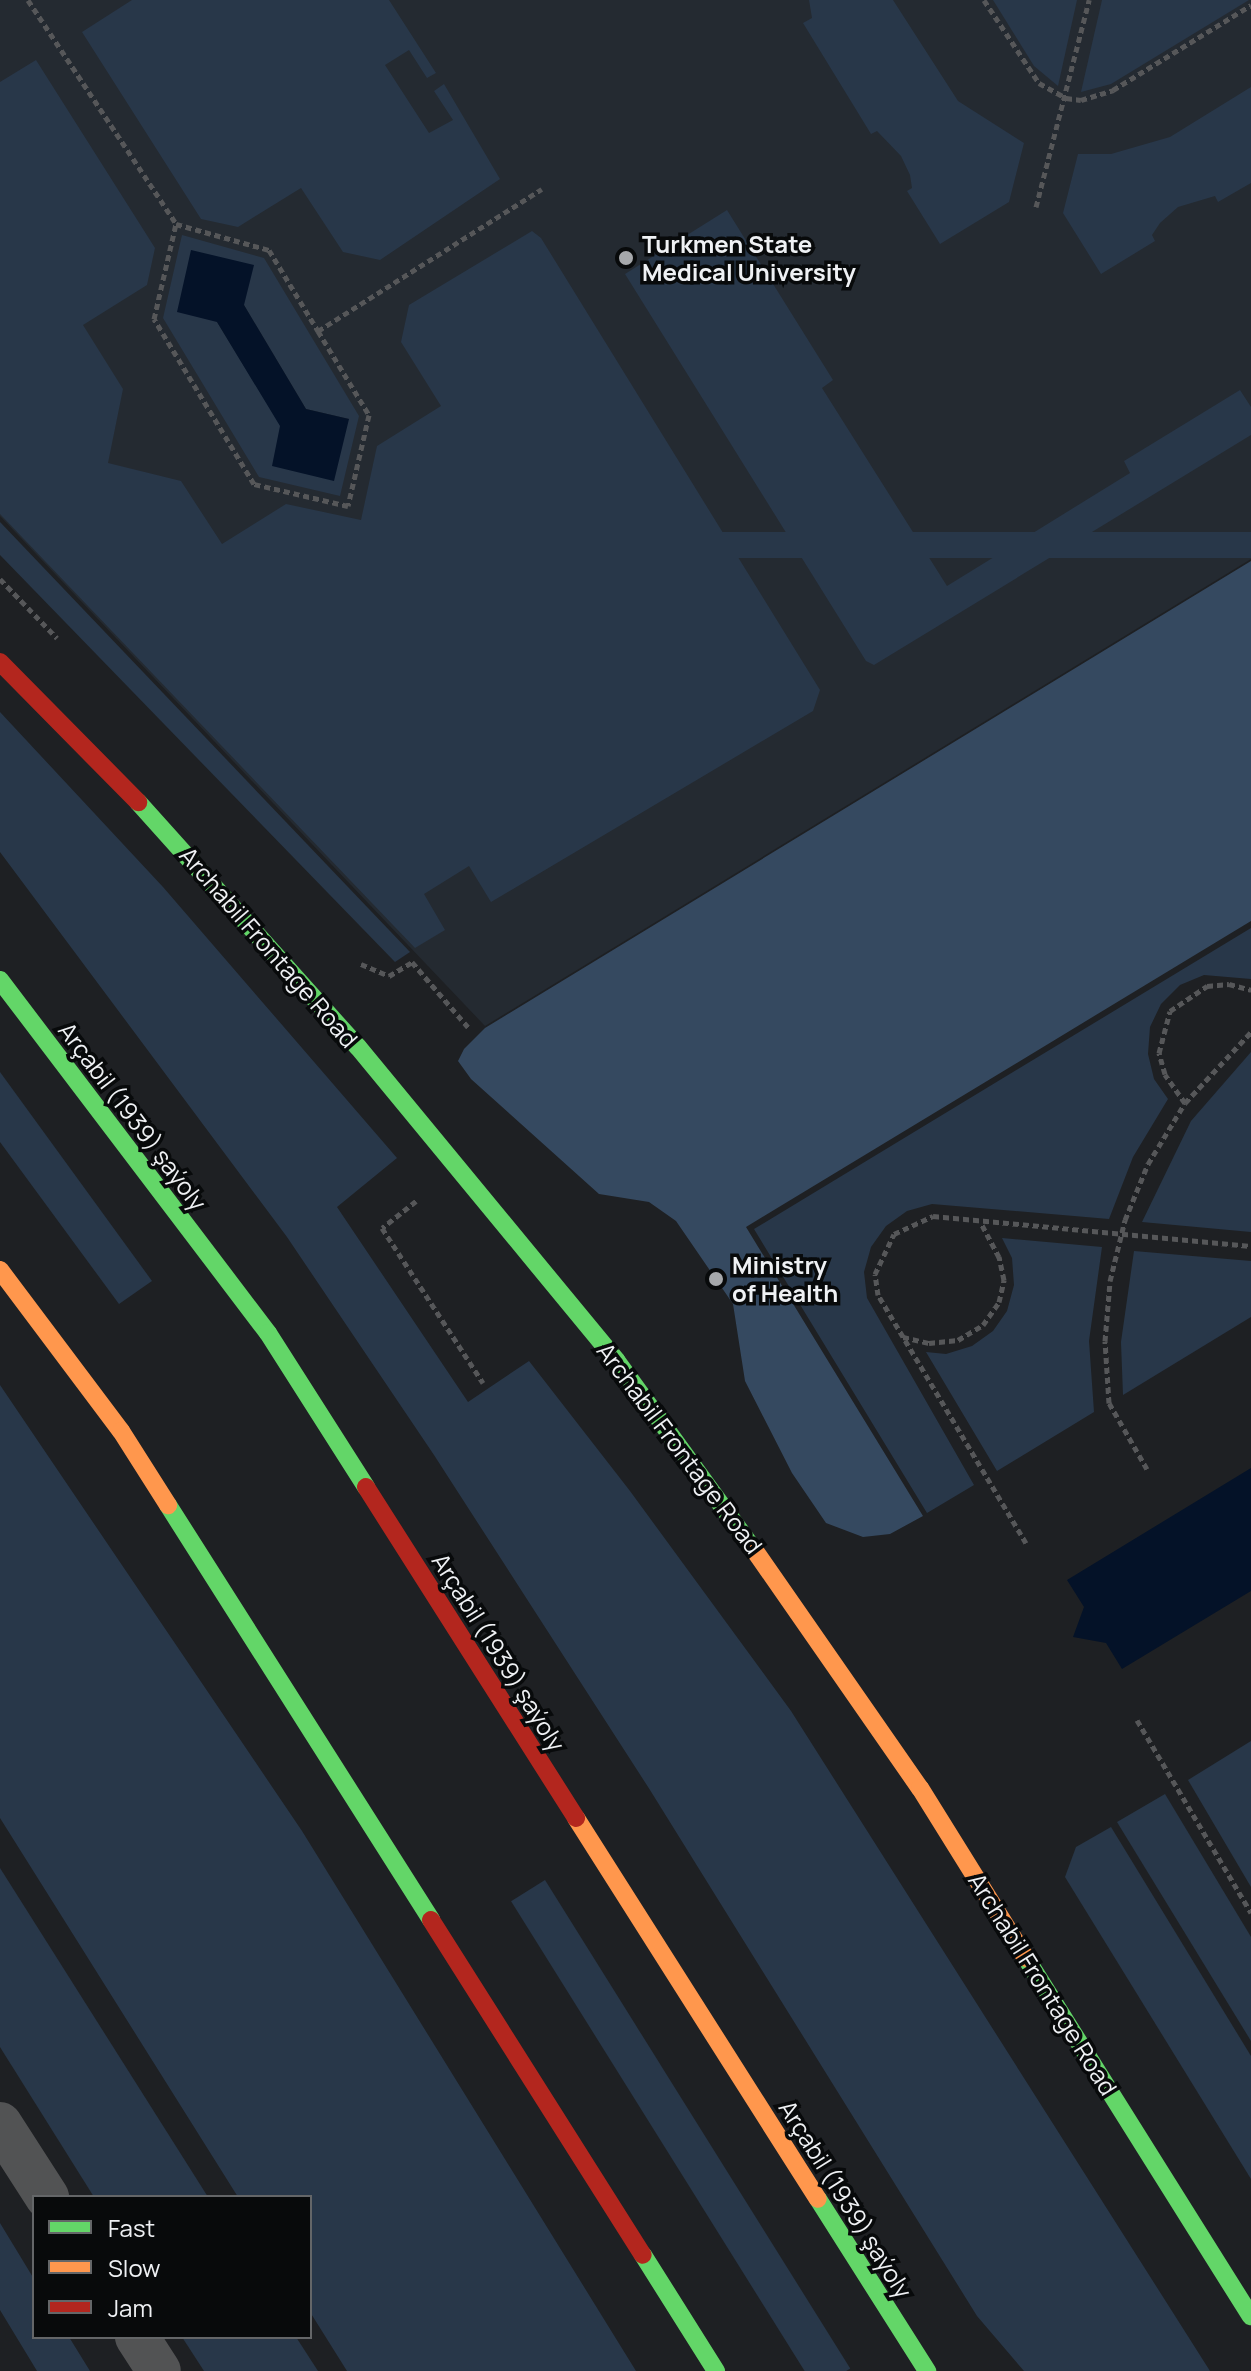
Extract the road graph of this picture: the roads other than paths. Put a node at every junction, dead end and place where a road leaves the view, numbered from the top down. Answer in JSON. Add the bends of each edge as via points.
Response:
{"nodes":[{"id":1,"x":0,"y":662,"type":"edge"},
{"id":2,"x":0,"y":980,"type":"edge"},
{"id":3,"x":0,"y":1270,"type":"edge"},
{"id":4,"x":0,"y":2124,"type":"edge"},
{"id":5,"x":46,"y":2195,"type":"edge"},
{"id":6,"x":1251,"y":2316,"type":"edge"},
{"id":7,"x":138,"y":2339,"type":"edge"},
{"id":8,"x":159,"y":2371,"type":"edge"},
{"id":9,"x":716,"y":2371,"type":"edge"},
{"id":10,"x":927,"y":2371,"type":"edge"}],
"edges":[{"from":1,"to":6,"type":"main road","name":"Archabil Frontage Road","via":[[192,857],[368,1059],[616,1360],[814,1631],[920,1788]]},
{"from":2,"to":10,"type":"main road","name":"Arçabil (1939) şaýoly","via":[[268,1333]]},
{"from":3,"to":9,"type":"main road","via":[[121,1431]]},
{"from":4,"to":5,"type":"street"},
{"from":7,"to":8,"type":"street"}]}
